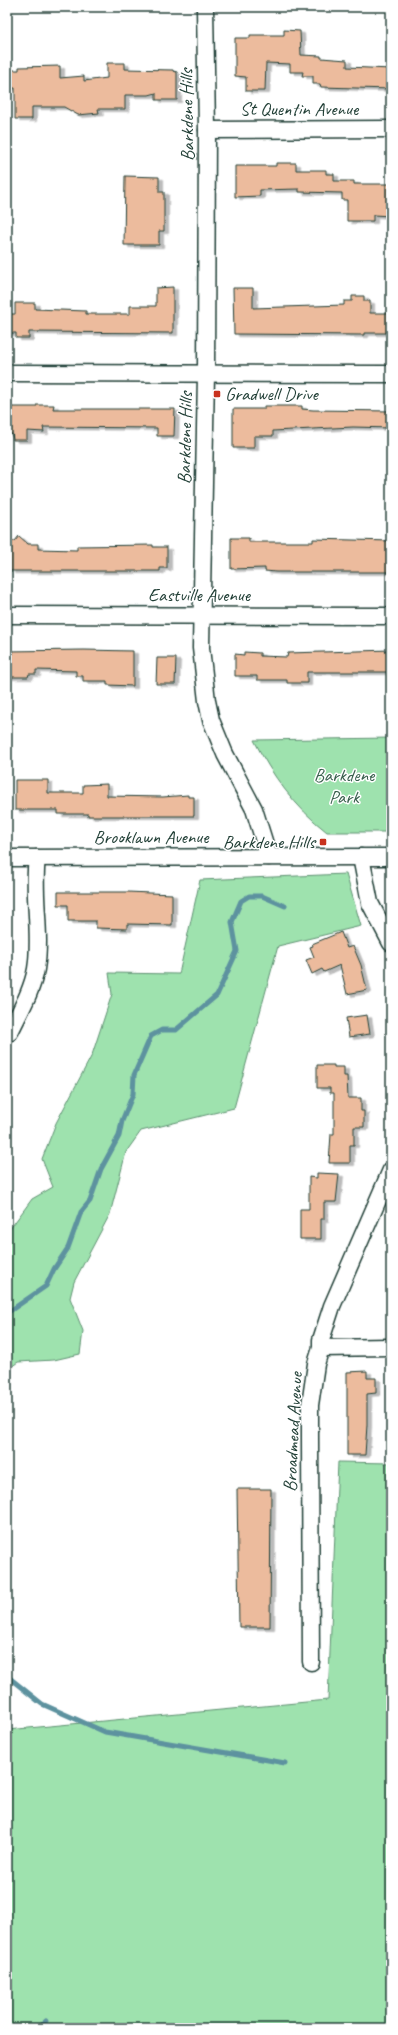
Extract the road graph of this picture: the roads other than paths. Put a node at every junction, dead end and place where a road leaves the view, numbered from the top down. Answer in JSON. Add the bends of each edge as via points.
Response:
{"nodes":[{"id":1,"x":205,"y":7,"type":"edge"},
{"id":2,"x":391,"y":129,"type":"edge"},
{"id":3,"x":207,"y":130,"type":"junction"},
{"id":4,"x":7,"y":373,"type":"edge"},
{"id":5,"x":206,"y":374,"type":"junction"},
{"id":6,"x":391,"y":374,"type":"edge"},
{"id":7,"x":7,"y":615,"type":"edge"},
{"id":8,"x":201,"y":615,"type":"junction"},
{"id":9,"x":391,"y":616,"type":"edge"},
{"id":10,"x":270,"y":856,"type":"junction"},
{"id":11,"x":361,"y":857,"type":"junction"},
{"id":12,"x":391,"y":857,"type":"edge"},
{"id":13,"x":7,"y":858,"type":"edge"},
{"id":14,"x":37,"y":858,"type":"junction"},
{"id":15,"x":391,"y":943,"type":"edge"},
{"id":16,"x":7,"y":1034,"type":"edge"},
{"id":17,"x":391,"y":1170,"type":"edge"},
{"id":18,"x":391,"y":1347,"type":"edge"},
{"id":19,"x":321,"y":1348,"type":"junction"},
{"id":20,"x":311,"y":1662,"type":"dead end"}],
"edges":[{"from":1,"to":3,"type":"street","name":"Barkdene Hills"},
{"from":2,"to":3,"type":"street","name":"St Quentin Avenue"},
{"from":3,"to":5,"type":"street","name":"Barkdene Hills"},
{"from":4,"to":5,"type":"street"},
{"from":5,"to":6,"type":"street"},
{"from":5,"to":8,"type":"street","name":"Barkdene Hills"},
{"from":7,"to":8,"type":"street","name":"Eastville Avenue"},
{"from":8,"to":9,"type":"street","name":"Eastville Avenue"},
{"from":8,"to":10,"type":"street","name":"Barkdene Hills","via":[[201,648],[211,720],[225,754],[254,810]]},
{"from":10,"to":11,"type":"street","name":"Brooklawn Avenue"},
{"from":10,"to":14,"type":"street","name":"Brooklawn Avenue"},
{"from":11,"to":12,"type":"street","name":"Brooklawn Avenue"},
{"from":11,"to":15,"type":"street","via":[[370,903]]},
{"from":13,"to":14,"type":"street","name":"Brooklawn Avenue"},
{"from":14,"to":16,"type":"street","via":[[34,878],[38,934],[36,968],[31,990]]},
{"from":17,"to":19,"type":"street","name":"Broadmead Avenue","via":[[332,1306],[321,1340]]},
{"from":18,"to":19,"type":"street"},
{"from":19,"to":20,"type":"street","name":"Broadmead Avenue","via":[[310,1404]]}]}
